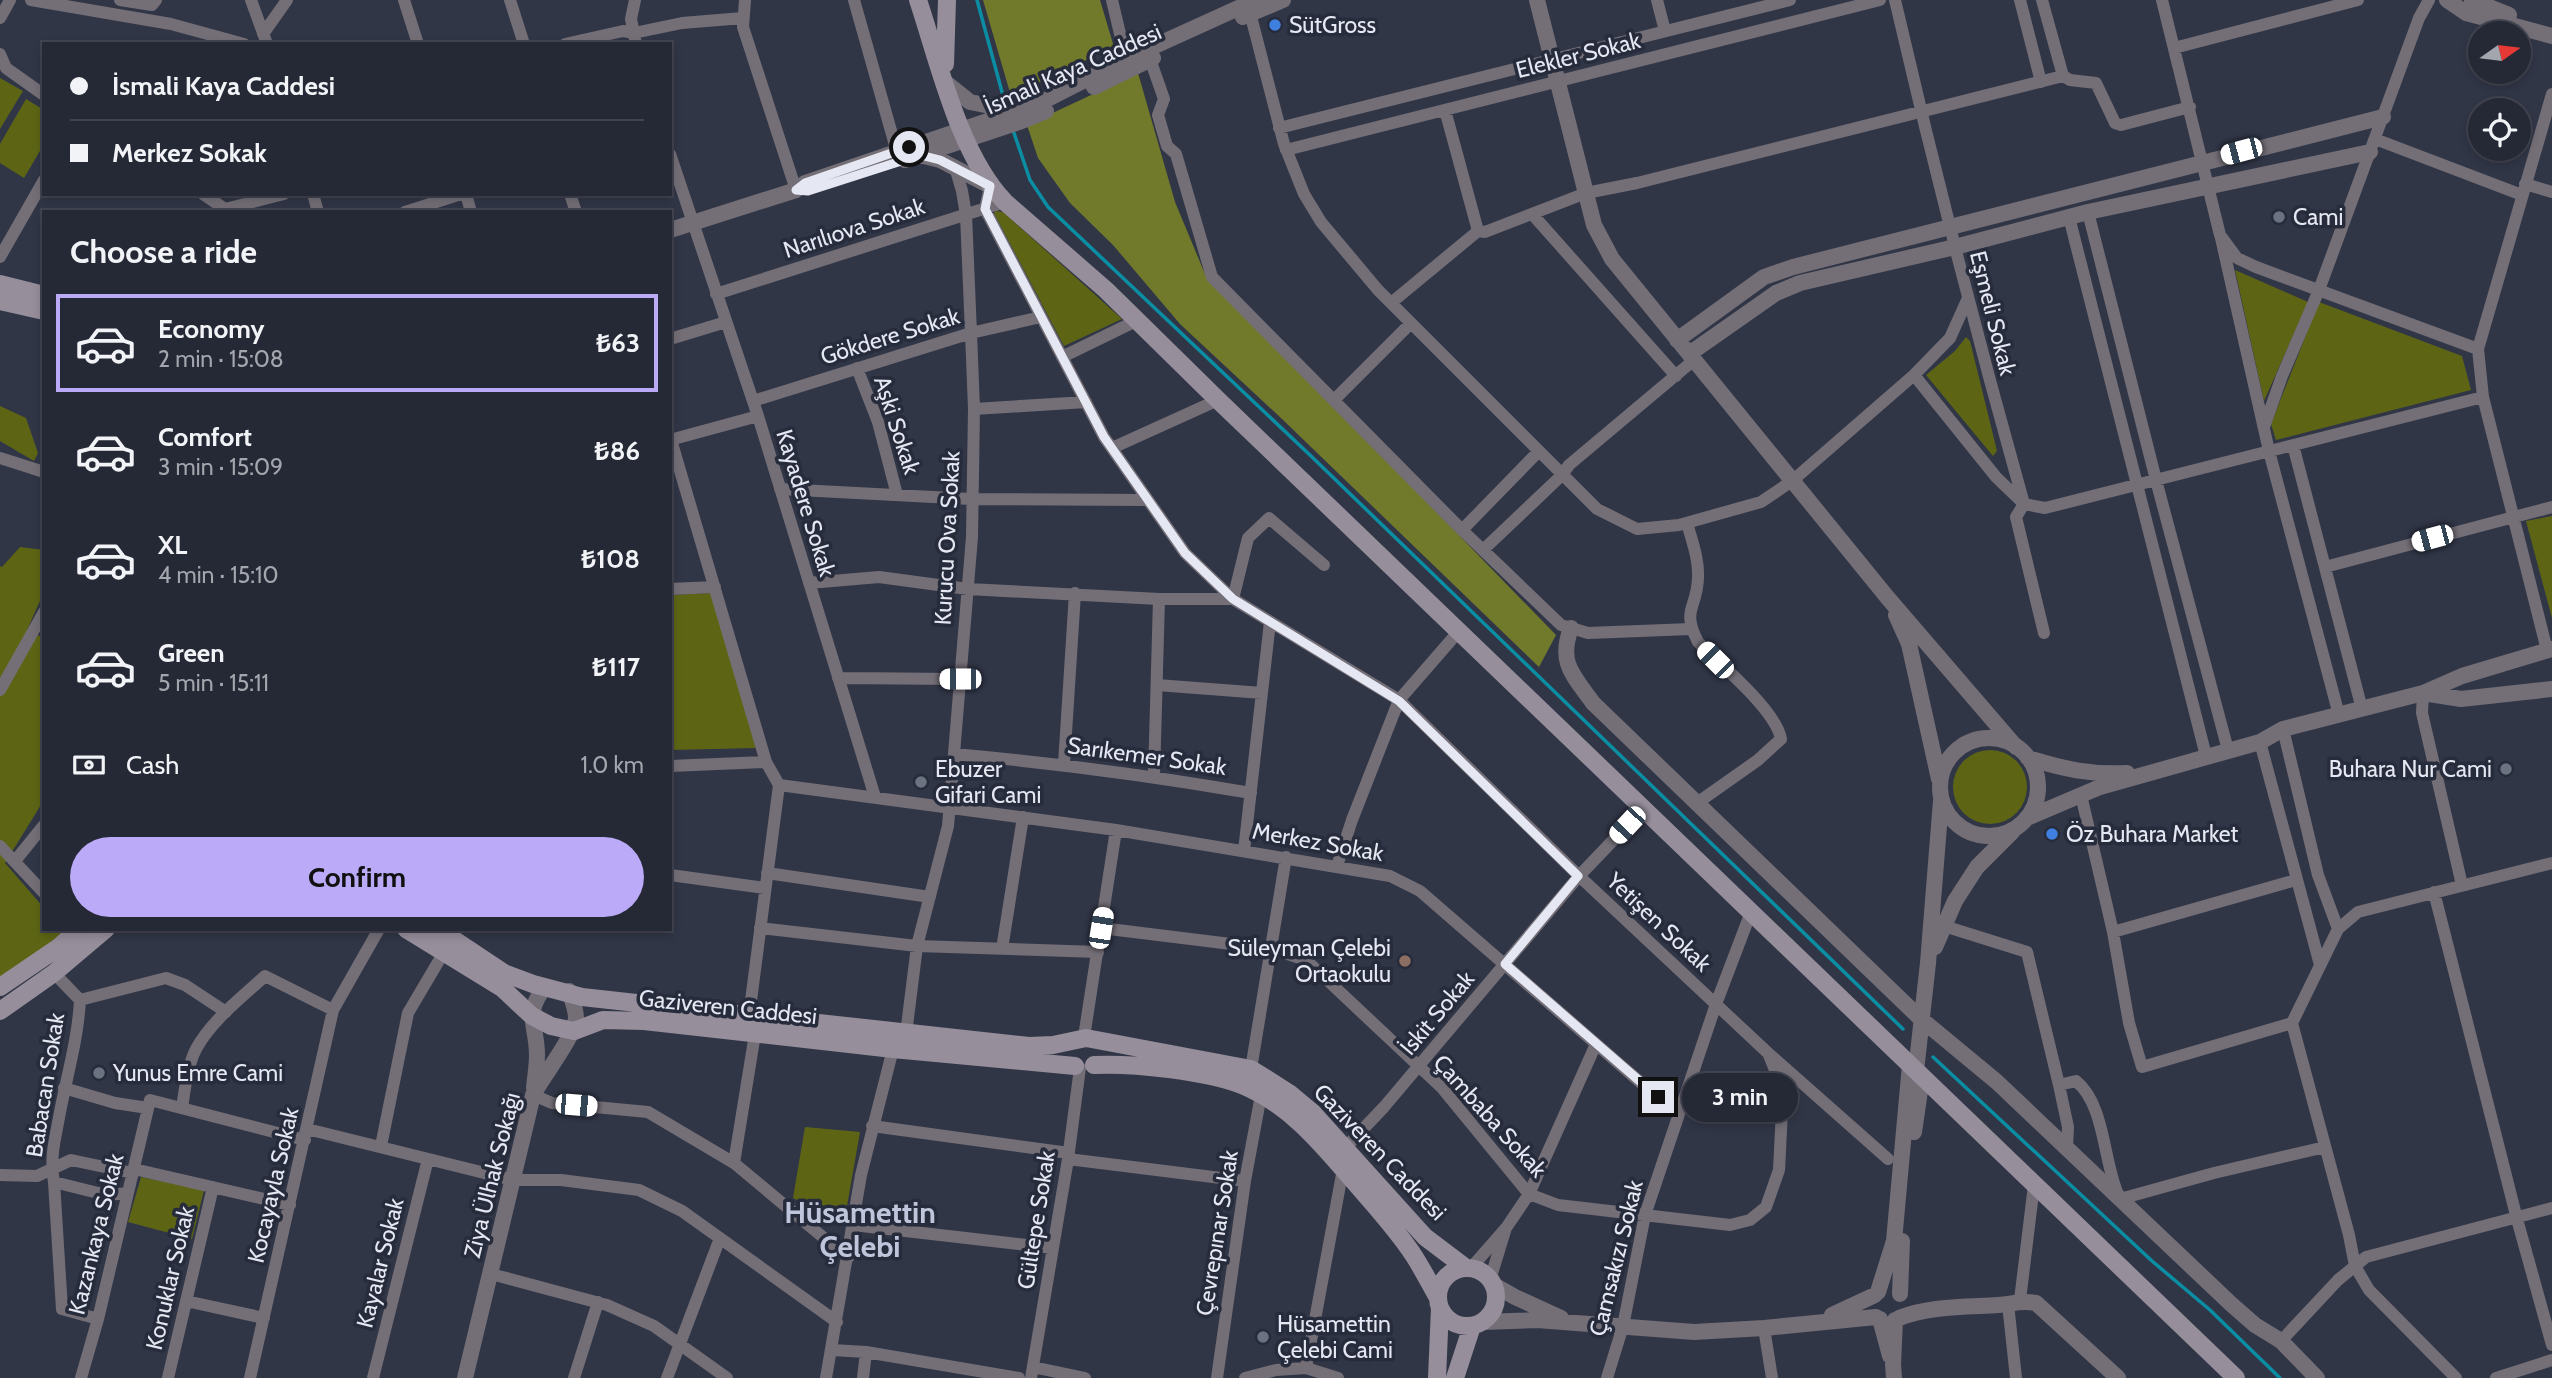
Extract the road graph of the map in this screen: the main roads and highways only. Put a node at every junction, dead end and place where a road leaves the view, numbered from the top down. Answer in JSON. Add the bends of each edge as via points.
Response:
{"nodes":[{"id":1,"x":918,"y":0,"type":"edge"},
{"id":2,"x":947,"y":0,"type":"edge"},
{"id":3,"x":945,"y":82,"type":"junction"},
{"id":4,"x":0,"y":284,"type":"edge"},
{"id":5,"x":42,"y":294,"type":"edge"},
{"id":6,"x":0,"y":301,"type":"edge"},
{"id":7,"x":42,"y":311,"type":"edge"},
{"id":8,"x":76,"y":931,"type":"edge"},
{"id":9,"x":104,"y":931,"type":"edge"},
{"id":10,"x":416,"y":931,"type":"edge"},
{"id":11,"x":454,"y":940,"type":"edge"},
{"id":12,"x":0,"y":987,"type":"edge"},
{"id":13,"x":0,"y":1012,"type":"edge"},
{"id":14,"x":1084,"y":1039,"type":"junction"},
{"id":15,"x":1083,"y":1066,"type":"junction"},
{"id":16,"x":1469,"y":1268,"type":"junction"},
{"id":17,"x":1439,"y":1303,"type":"junction"},
{"id":18,"x":1477,"y":1324,"type":"junction"},
{"id":19,"x":1437,"y":1378,"type":"edge"},
{"id":20,"x":1455,"y":1378,"type":"edge"},
{"id":21,"x":2236,"y":1378,"type":"edge"}],
"edges":[{"from":1,"to":3,"type":"main road"},
{"from":2,"to":3,"type":"main road"},
{"from":3,"to":21,"type":"main road","via":[[964,135],[990,186],[1004,202],[1138,320]]},
{"from":4,"to":5,"type":"main road"},
{"from":6,"to":7,"type":"main road"},
{"from":8,"to":12,"type":"main road"},
{"from":9,"to":13,"type":"main road"},
{"from":10,"to":11,"type":"main road","name":"Gaziveren Caddesi"},
{"from":11,"to":14,"type":"main road","name":"Gaziveren Caddesi","via":[[504,974],[583,997],[1029,1046]]},
{"from":11,"to":15,"type":"main road","name":"Gaziveren Caddesi","via":[[532,1016],[574,1031],[603,1020],[643,1021]]},
{"from":14,"to":15,"type":"main road","via":[[1099,1052]]},
{"from":14,"to":15,"type":"main road","via":[[1068,1052],[1071,1062]]},
{"from":14,"to":16,"type":"main road","name":"Gaziveren Caddesi","via":[[1251,1069],[1313,1113],[1425,1237]]},
{"from":15,"to":17,"type":"main road","name":"Gaziveren Caddesi","via":[[1140,1066],[1211,1077],[1240,1084],[1283,1108],[1306,1127],[1394,1227]]},
{"from":16,"to":17,"type":"main road","via":[[1449,1274],[1439,1289]]},
{"from":16,"to":18,"type":"main road","via":[[1491,1282],[1496,1301]]},
{"from":17,"to":18,"type":"main road","via":[[1453,1323]]},
{"from":17,"to":19,"type":"main road"},
{"from":18,"to":20,"type":"main road"}]}
